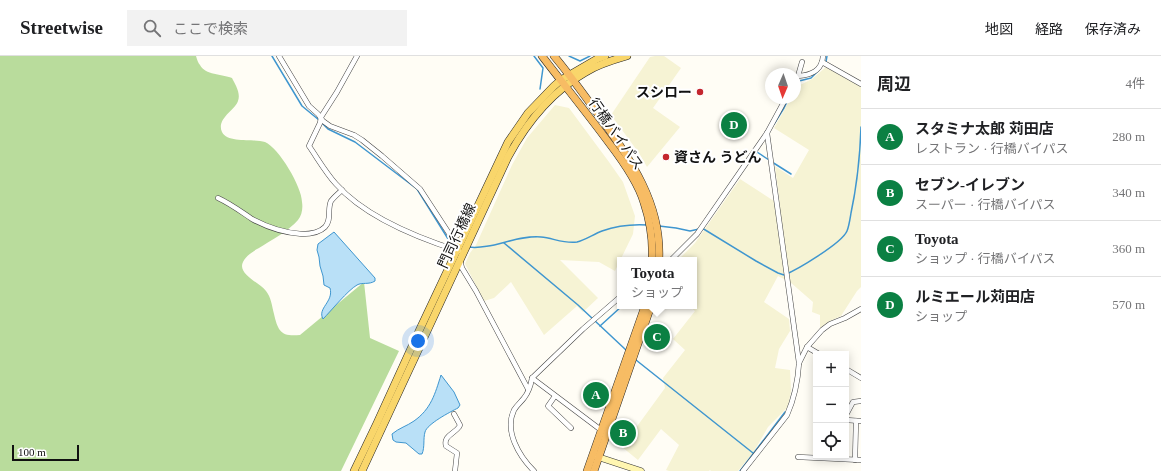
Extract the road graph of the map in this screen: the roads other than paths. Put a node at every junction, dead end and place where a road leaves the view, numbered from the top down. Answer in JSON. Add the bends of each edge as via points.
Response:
{"nodes":[{"id":1,"x":279,"y":56,"type":"edge"},
{"id":2,"x":357,"y":56,"type":"edge"},
{"id":3,"x":542,"y":56,"type":"edge"},
{"id":4,"x":554,"y":56,"type":"edge"},
{"id":5,"x":605,"y":56,"type":"edge"},
{"id":6,"x":627,"y":56,"type":"edge"},
{"id":7,"x":823,"y":56,"type":"edge"},
{"id":8,"x":802,"y":62,"type":"dead end"},
{"id":9,"x":822,"y":62,"type":"junction"},
{"id":10,"x":800,"y":68,"type":"edge"},
{"id":11,"x":801,"y":76,"type":"edge"},
{"id":12,"x":572,"y":77,"type":"junction"},
{"id":13,"x":563,"y":83,"type":"junction"},
{"id":14,"x":861,"y":84,"type":"edge"},
{"id":15,"x":783,"y":104,"type":"edge"},
{"id":16,"x":321,"y":117,"type":"junction"},
{"id":17,"x":767,"y":133,"type":"junction"},
{"id":18,"x":342,"y":190,"type":"junction"},
{"id":19,"x":218,"y":198,"type":"dead end"},
{"id":20,"x":465,"y":242,"type":"junction"},
{"id":21,"x":460,"y":252,"type":"junction"},
{"id":22,"x":652,"y":257,"type":"edge"},
{"id":23,"x":659,"y":257,"type":"edge"},
{"id":24,"x":674,"y":257,"type":"edge"},
{"id":25,"x":460,"y":260,"type":"junction"},
{"id":26,"x":617,"y":300,"type":"edge"},
{"id":27,"x":644,"y":309,"type":"edge"},
{"id":28,"x":650,"y":309,"type":"edge"},
{"id":29,"x":861,"y":309,"type":"edge"},
{"id":30,"x":807,"y":347,"type":"junction"},
{"id":31,"x":814,"y":351,"type":"edge"},
{"id":32,"x":799,"y":362,"type":"junction"},
{"id":33,"x":849,"y":372,"type":"edge"},
{"id":34,"x":532,"y":378,"type":"junction"},
{"id":35,"x":861,"y":378,"type":"edge"},
{"id":36,"x":528,"y":389,"type":"junction"},
{"id":37,"x":555,"y":396,"type":"junction"},
{"id":38,"x":861,"y":401,"type":"edge"},
{"id":39,"x":849,"y":408,"type":"edge"},
{"id":40,"x":454,"y":414,"type":"dead end"},
{"id":41,"x":858,"y":421,"type":"edge"},
{"id":42,"x":571,"y":428,"type":"dead end"},
{"id":43,"x":601,"y":430,"type":"junction"},
{"id":44,"x":596,"y":456,"type":"junction"},
{"id":45,"x":798,"y":458,"type":"dead end"},
{"id":46,"x":813,"y":458,"type":"edge"},
{"id":47,"x":848,"y":459,"type":"edge"},
{"id":48,"x":855,"y":460,"type":"junction"},
{"id":49,"x":861,"y":460,"type":"edge"},
{"id":50,"x":354,"y":471,"type":"edge"},
{"id":51,"x":362,"y":471,"type":"edge"},
{"id":52,"x":455,"y":471,"type":"edge"},
{"id":53,"x":534,"y":471,"type":"edge"},
{"id":54,"x":587,"y":471,"type":"edge"},
{"id":55,"x":594,"y":471,"type":"edge"},
{"id":56,"x":641,"y":471,"type":"edge"},
{"id":57,"x":744,"y":471,"type":"edge"}],
"edges":[{"from":1,"to":16,"type":"street","via":[[308,106]]},
{"from":2,"to":16,"type":"street"},
{"from":3,"to":13,"type":"highway","name":"行橋バイパス"},
{"from":4,"to":12,"type":"highway","name":"行橋バイパス"},
{"from":5,"to":12,"type":"main road","name":"門司行橋線"},
{"from":6,"to":12,"type":"main road","name":"門司行橋線"},
{"from":7,"to":9,"type":"street"},
{"from":8,"to":10,"type":"street"},
{"from":9,"to":11,"type":"street","via":[[810,75]]},
{"from":9,"to":14,"type":"street"},
{"from":12,"to":13,"type":"main road","name":"門司行橋線"},
{"from":12,"to":23,"type":"highway","name":"行橋バイパス","via":[[644,186],[658,228]]},
{"from":13,"to":20,"type":"main road","name":"門司行橋線","via":[[518,138]]},
{"from":13,"to":22,"type":"highway","name":"行橋バイパス","via":[[631,175],[644,202]]},
{"from":15,"to":17,"type":"street"},
{"from":16,"to":18,"type":"street","via":[[309,146]]},
{"from":16,"to":20,"type":"street","via":[[330,126],[362,140],[413,181],[452,238]]},
{"from":17,"to":24,"type":"street","via":[[697,234]]},
{"from":17,"to":32,"type":"street"},
{"from":18,"to":19,"type":"street","via":[[332,200],[326,226],[309,234],[292,234],[263,224]]},
{"from":18,"to":21,"type":"street","via":[[386,221]]},
{"from":20,"to":21,"type":"main road","name":"門司行橋線"},
{"from":21,"to":25,"type":"main road","name":"門司行橋線"},
{"from":21,"to":50,"type":"main road","name":"門司行橋線"},
{"from":25,"to":36,"type":"street"},
{"from":25,"to":51,"type":"main road","name":"門司行橋線"},
{"from":26,"to":34,"type":"street"},
{"from":27,"to":43,"type":"highway"},
{"from":28,"to":44,"type":"highway"},
{"from":29,"to":30,"type":"street","via":[[830,324]]},
{"from":30,"to":31,"type":"street"},
{"from":30,"to":32,"type":"street"},
{"from":32,"to":57,"type":"street","via":[[787,415]]},
{"from":33,"to":35,"type":"street"},
{"from":34,"to":36,"type":"street"},
{"from":34,"to":37,"type":"street"},
{"from":36,"to":53,"type":"street","via":[[514,411],[511,432],[521,455]]},
{"from":37,"to":42,"type":"street","via":[[548,406]]},
{"from":37,"to":43,"type":"street"},
{"from":38,"to":39,"type":"street","via":[[852,402]]},
{"from":40,"to":52,"type":"street","via":[[460,427],[446,438],[445,445],[457,453]]},
{"from":41,"to":48,"type":"street"},
{"from":43,"to":44,"type":"highway"},
{"from":44,"to":54,"type":"highway"},
{"from":44,"to":55,"type":"highway"},
{"from":44,"to":56,"type":"main road"},
{"from":45,"to":46,"type":"street"},
{"from":47,"to":48,"type":"street"},
{"from":48,"to":49,"type":"street"}]}
